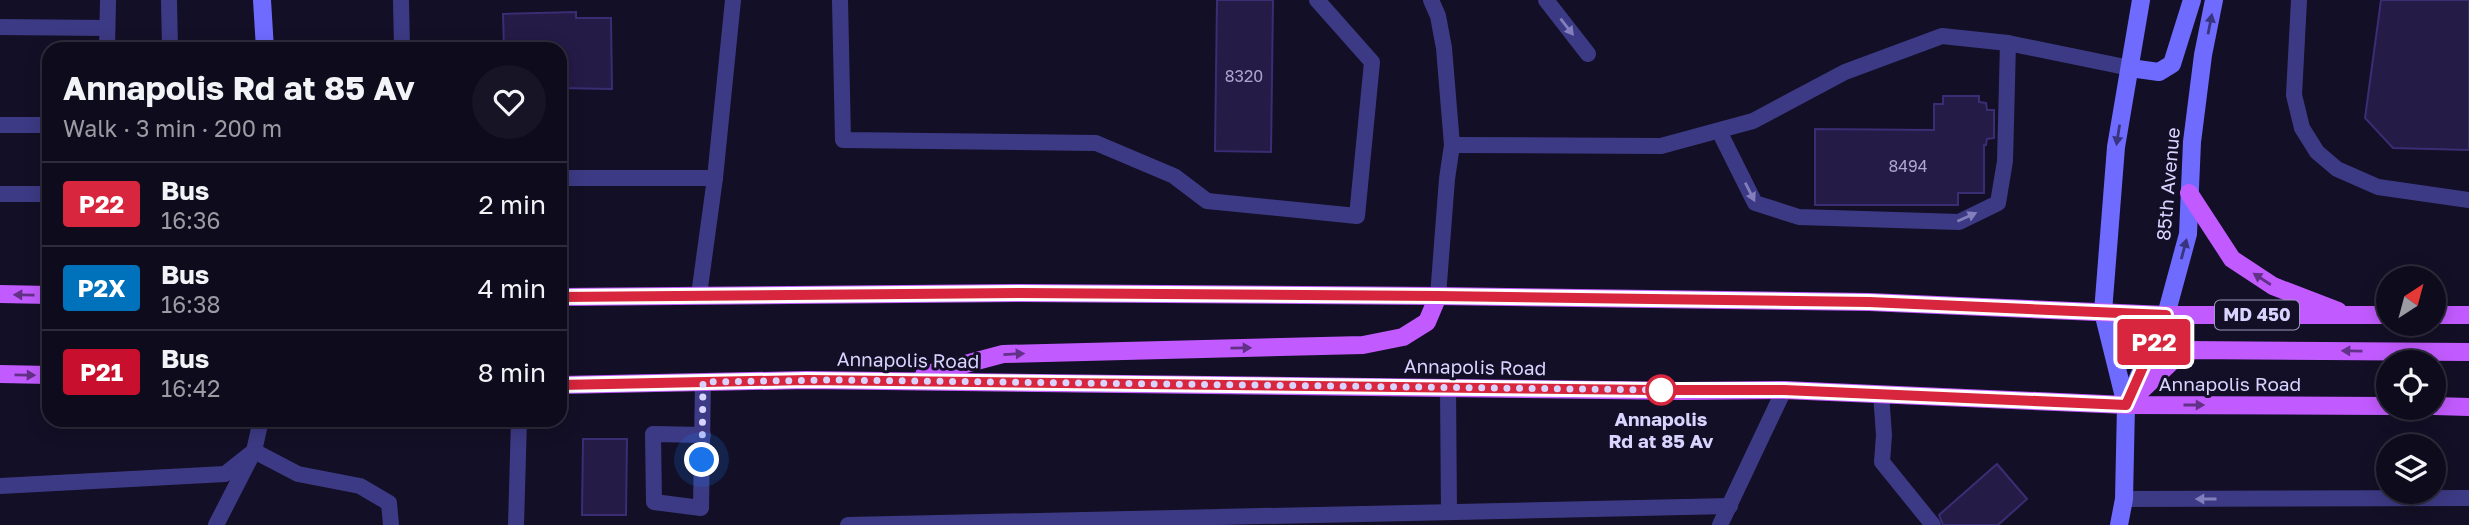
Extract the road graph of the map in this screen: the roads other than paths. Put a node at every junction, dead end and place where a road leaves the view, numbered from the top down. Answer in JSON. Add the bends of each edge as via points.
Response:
{"nodes":[{"id":1,"x":108,"y":0,"type":"edge"},
{"id":2,"x":169,"y":0,"type":"edge"},
{"id":3,"x":262,"y":0,"type":"edge"},
{"id":4,"x":401,"y":0,"type":"edge"},
{"id":5,"x":733,"y":0,"type":"edge"},
{"id":6,"x":840,"y":0,"type":"edge"},
{"id":7,"x":1317,"y":0,"type":"edge"},
{"id":8,"x":1431,"y":0,"type":"edge"},
{"id":9,"x":1546,"y":0,"type":"edge"},
{"id":10,"x":2141,"y":0,"type":"edge"},
{"id":11,"x":2192,"y":0,"type":"edge"},
{"id":12,"x":2214,"y":0,"type":"edge"},
{"id":13,"x":2299,"y":0,"type":"edge"},
{"id":14,"x":0,"y":27,"type":"edge"},
{"id":15,"x":107,"y":28,"type":"junction"},
{"id":16,"x":107,"y":42,"type":"edge"},
{"id":17,"x":170,"y":42,"type":"edge"},
{"id":18,"x":265,"y":42,"type":"edge"},
{"id":19,"x":402,"y":42,"type":"edge"},
{"id":20,"x":2008,"y":43,"type":"junction"},
{"id":21,"x":1588,"y":54,"type":"dead end"},
{"id":22,"x":2130,"y":68,"type":"junction"},
{"id":23,"x":0,"y":125,"type":"edge"},
{"id":24,"x":42,"y":125,"type":"edge"},
{"id":25,"x":1719,"y":131,"type":"junction"},
{"id":26,"x":1452,"y":145,"type":"junction"},
{"id":27,"x":567,"y":178,"type":"edge"},
{"id":28,"x":715,"y":178,"type":"junction"},
{"id":29,"x":2189,"y":193,"type":"junction"},
{"id":30,"x":0,"y":194,"type":"edge"},
{"id":31,"x":42,"y":194,"type":"edge"},
{"id":32,"x":2469,"y":200,"type":"edge"},
{"id":33,"x":0,"y":294,"type":"edge"},
{"id":34,"x":42,"y":295,"type":"edge"},
{"id":35,"x":699,"y":295,"type":"junction"},
{"id":36,"x":567,"y":296,"type":"edge"},
{"id":37,"x":1438,"y":296,"type":"junction"},
{"id":38,"x":2103,"y":313,"type":"junction"},
{"id":39,"x":2166,"y":315,"type":"junction"},
{"id":40,"x":2347,"y":315,"type":"junction"},
{"id":41,"x":2376,"y":315,"type":"edge"},
{"id":42,"x":2446,"y":315,"type":"edge"},
{"id":43,"x":2469,"y":315,"type":"edge"},
{"id":44,"x":2469,"y":352,"type":"edge"},
{"id":45,"x":0,"y":374,"type":"edge"},
{"id":46,"x":42,"y":375,"type":"edge"},
{"id":47,"x":900,"y":381,"type":"junction"},
{"id":48,"x":703,"y":382,"type":"junction"},
{"id":49,"x":567,"y":384,"type":"edge"},
{"id":50,"x":1448,"y":388,"type":"junction"},
{"id":51,"x":1784,"y":390,"type":"junction"},
{"id":52,"x":1881,"y":394,"type":"junction"},
{"id":53,"x":2126,"y":405,"type":"junction"},
{"id":54,"x":2376,"y":406,"type":"edge"},
{"id":55,"x":2446,"y":407,"type":"edge"},
{"id":56,"x":2469,"y":407,"type":"edge"},
{"id":57,"x":259,"y":427,"type":"edge"},
{"id":58,"x":519,"y":427,"type":"edge"},
{"id":59,"x":703,"y":435,"type":"junction"},
{"id":60,"x":254,"y":451,"type":"junction"},
{"id":61,"x":0,"y":486,"type":"edge"},
{"id":62,"x":2469,"y":498,"type":"edge"},
{"id":63,"x":2124,"y":499,"type":"junction"},
{"id":64,"x":1730,"y":506,"type":"junction"},
{"id":65,"x":1449,"y":512,"type":"junction"},
{"id":66,"x":1375,"y":519,"type":"edge"},
{"id":67,"x":216,"y":525,"type":"edge"},
{"id":68,"x":391,"y":525,"type":"edge"},
{"id":69,"x":516,"y":525,"type":"edge"},
{"id":70,"x":848,"y":525,"type":"edge"},
{"id":71,"x":1720,"y":525,"type":"edge"},
{"id":72,"x":1933,"y":525,"type":"edge"},
{"id":73,"x":2119,"y":525,"type":"edge"}],
"edges":[{"from":1,"to":15,"type":"lane"},
{"from":2,"to":17,"type":"lane"},
{"from":3,"to":18,"type":"street"},
{"from":4,"to":19,"type":"lane"},
{"from":5,"to":28,"type":"lane"},
{"from":6,"to":7,"type":"lane","via":[[843,140],[1096,143],[1174,176],[1207,201],[1357,216],[1372,62]]},
{"from":8,"to":26,"type":"lane","via":[[1444,48]]},
{"from":9,"to":21,"type":"lane","one_way":true},
{"from":10,"to":22,"type":"street","name":"85th Avenue"},
{"from":11,"to":22,"type":"street","via":[[2172,64],[2159,72]]},
{"from":29,"to":12,"type":"street","name":"85th Avenue","one_way":true,"via":[[2203,55]]},
{"from":13,"to":32,"type":"lane","via":[[2294,94],[2302,128],[2317,152],[2337,169],[2378,187]]},
{"from":14,"to":15,"type":"lane"},
{"from":15,"to":16,"type":"lane"},
{"from":20,"to":22,"type":"lane"},
{"from":20,"to":25,"type":"lane","via":[[1942,36],[1845,72],[1753,121]]},
{"from":25,"to":20,"type":"lane","one_way":true,"via":[[1755,202],[1799,216],[1959,222],[1998,202],[2005,161]]},
{"from":22,"to":38,"type":"street","name":"85th Avenue","one_way":true,"via":[[2116,147]]},
{"from":23,"to":24,"type":"lane"},
{"from":25,"to":26,"type":"lane","via":[[1661,146]]},
{"from":26,"to":37,"type":"lane"},
{"from":27,"to":28,"type":"lane"},
{"from":28,"to":35,"type":"lane"},
{"from":39,"to":29,"type":"street","name":"85th Avenue","one_way":true,"via":[[2188,234]]},
{"from":40,"to":29,"type":"main road","one_way":true,"via":[[2273,286],[2232,259]]},
{"from":30,"to":31,"type":"lane"},
{"from":34,"to":33,"type":"main road","one_way":true},
{"from":35,"to":36,"type":"main road","number":"MD 450"},
{"from":35,"to":37,"type":"main road","number":"MD 450"},
{"from":37,"to":38,"type":"main road","number":"MD 450","via":[[1869,302]]},
{"from":47,"to":37,"type":"main road","one_way":true,"via":[[1003,354],[1363,345],[1403,337],[1427,322]]},
{"from":38,"to":39,"type":"main road","number":"MD 450"},
{"from":38,"to":53,"type":"street","name":"85th Avenue"},
{"from":39,"to":40,"type":"main road","number":"MD 450"},
{"from":39,"to":53,"type":"street","name":"85th Avenue"},
{"from":40,"to":41,"type":"main road","number":"MD 450"},
{"from":42,"to":43,"type":"main road"},
{"from":44,"to":53,"type":"main road","one_way":true,"via":[[2184,350]]},
{"from":45,"to":46,"type":"main road","one_way":true},
{"from":47,"to":48,"type":"main road","name":"Annapolis Road"},
{"from":47,"to":50,"type":"main road","name":"Annapolis Road"},
{"from":48,"to":49,"type":"main road","name":"Annapolis Road"},
{"from":48,"to":59,"type":"lane"},
{"from":50,"to":51,"type":"main road","name":"Annapolis Road"},
{"from":50,"to":65,"type":"lane"},
{"from":51,"to":52,"type":"main road","name":"Annapolis Road"},
{"from":51,"to":64,"type":"lane"},
{"from":52,"to":53,"type":"main road","name":"Annapolis Road"},
{"from":52,"to":72,"type":"lane","via":[[1882,462]]},
{"from":53,"to":54,"type":"main road","name":"Annapolis Road","one_way":true},
{"from":53,"to":63,"type":"street","name":"85th Avenue"},
{"from":55,"to":56,"type":"main road"},
{"from":57,"to":60,"type":"lane"},
{"from":58,"to":69,"type":"lane"},
{"from":59,"to":59,"type":"lane","via":[[701,508],[654,502],[653,434]]},
{"from":60,"to":61,"type":"lane","via":[[225,474]]},
{"from":60,"to":67,"type":"lane"},
{"from":60,"to":68,"type":"lane","via":[[298,474],[360,486],[389,503]]},
{"from":62,"to":63,"type":"lane","one_way":true},
{"from":63,"to":73,"type":"street","name":"85th Avenue"},
{"from":64,"to":65,"type":"lane"},
{"from":64,"to":71,"type":"lane"},
{"from":65,"to":66,"type":"lane"},
{"from":66,"to":70,"type":"lane"}]}
